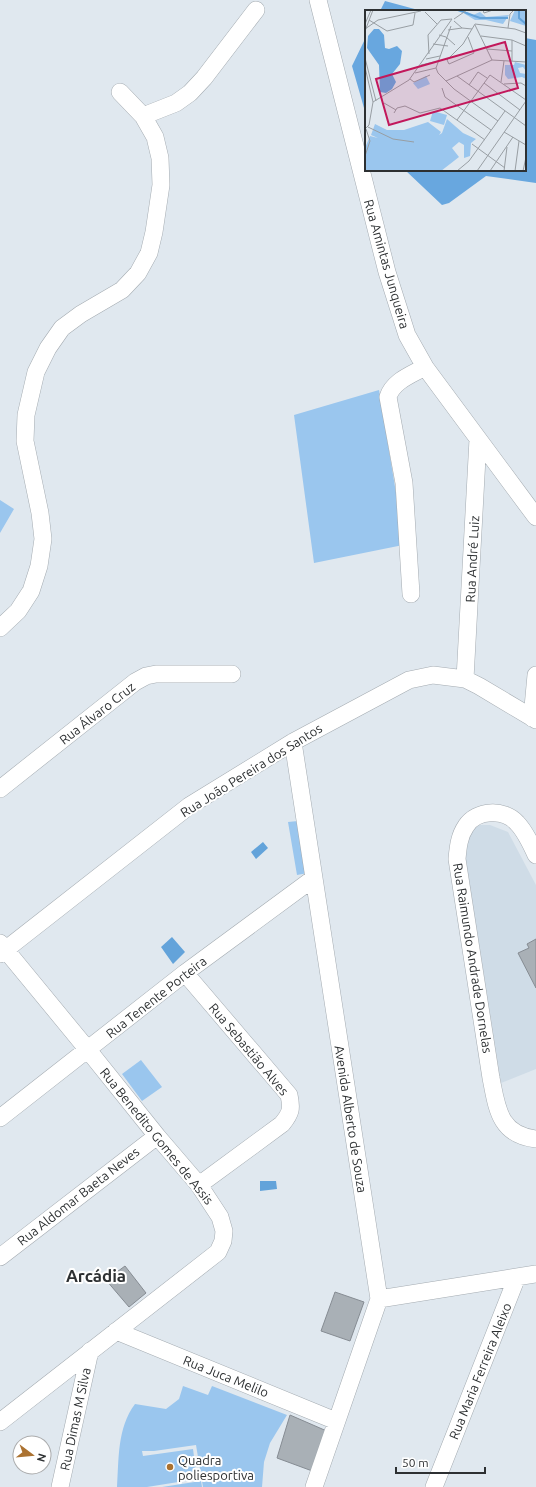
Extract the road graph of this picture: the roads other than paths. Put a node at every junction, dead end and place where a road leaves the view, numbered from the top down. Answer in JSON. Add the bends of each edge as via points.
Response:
{"nodes":[{"id":1,"x":318,"y":0,"type":"edge"},
{"id":2,"x":256,"y":10,"type":"dead end"},
{"id":3,"x":120,"y":92,"type":"dead end"},
{"id":4,"x":143,"y":116,"type":"junction"},
{"id":5,"x":425,"y":366,"type":"junction"},
{"id":6,"x":478,"y":439,"type":"junction"},
{"id":7,"x":536,"y":517,"type":"edge"},
{"id":8,"x":411,"y":594,"type":"dead end"},
{"id":9,"x":0,"y":628,"type":"edge"},
{"id":10,"x":232,"y":674,"type":"dead end"},
{"id":11,"x":536,"y":675,"type":"edge"},
{"id":12,"x":465,"y":679,"type":"junction"},
{"id":13,"x":534,"y":719,"type":"edge"},
{"id":14,"x":293,"y":742,"type":"junction"},
{"id":15,"x":0,"y":790,"type":"edge"},
{"id":16,"x":536,"y":855,"type":"edge"},
{"id":17,"x":314,"y":878,"type":"junction"},
{"id":18,"x":2,"y":949,"type":"edge"},
{"id":19,"x":185,"y":973,"type":"junction"},
{"id":20,"x":88,"y":1050,"type":"junction"},
{"id":21,"x":0,"y":1118,"type":"edge"},
{"id":22,"x":157,"y":1136,"type":"junction"},
{"id":23,"x":536,"y":1139,"type":"edge"},
{"id":24,"x":200,"y":1186,"type":"junction"},
{"id":25,"x":0,"y":1257,"type":"edge"},
{"id":26,"x":536,"y":1274,"type":"edge"},
{"id":27,"x":517,"y":1277,"type":"junction"},
{"id":28,"x":379,"y":1299,"type":"junction"},
{"id":29,"x":116,"y":1331,"type":"junction"},
{"id":30,"x":90,"y":1351,"type":"junction"},
{"id":31,"x":336,"y":1421,"type":"junction"},
{"id":32,"x":0,"y":1422,"type":"edge"},
{"id":33,"x":60,"y":1487,"type":"edge"},
{"id":34,"x":314,"y":1487,"type":"edge"},
{"id":35,"x":434,"y":1487,"type":"edge"}],
"edges":[{"from":1,"to":5,"type":"street","name":"Rua Amintas Junqueira","via":[[389,279],[407,335]]},
{"from":2,"to":4,"type":"street","via":[[190,94],[176,103]]},
{"from":3,"to":4,"type":"street"},
{"from":4,"to":9,"type":"street","via":[[155,137],[161,185],[149,253],[138,274],[122,290],[80,314],[62,328],[36,372],[26,415],[25,441],[40,513],[43,539],[40,566],[31,591],[18,611]]},
{"from":5,"to":6,"type":"street","name":"Rua Amintas Junqueira"},
{"from":5,"to":8,"type":"street","via":[[394,385],[388,397],[404,483]]},
{"from":6,"to":7,"type":"street","name":"Rua Amintas Junqueira"},
{"from":6,"to":12,"type":"street","name":"Rua André Luiz"},
{"from":10,"to":15,"type":"street","name":"Rua Álvaro Cruz","via":[[146,676],[134,682]]},
{"from":11,"to":13,"type":"street"},
{"from":12,"to":13,"type":"street"},
{"from":12,"to":14,"type":"street","name":"Rua João Pereira dos Santos","via":[[433,675],[409,680]]},
{"from":14,"to":17,"type":"street","name":"Avenida Alberto de Souza"},
{"from":14,"to":18,"type":"street","name":"Rua João Pereira dos Santos","via":[[189,806]]},
{"from":16,"to":23,"type":"street","name":"Rua Raimundo Andrade Dornelas","via":[[517,822],[507,815],[495,812],[480,815],[466,825],[459,842],[457,859],[497,1111],[507,1126],[525,1138]]},
{"from":17,"to":19,"type":"street","name":"Rua Tenente Porteira"},
{"from":17,"to":28,"type":"street","name":"Avenida Alberto de Souza"},
{"from":18,"to":20,"type":"street","name":"Rua Benedito Gomes de Assis"},
{"from":19,"to":20,"type":"street","name":"Rua Tenente Porteira"},
{"from":19,"to":24,"type":"street","name":"Rua Sebastião Alves","via":[[289,1095],[292,1107],[282,1124]]},
{"from":20,"to":21,"type":"street","name":"Rua Tenente Porteira"},
{"from":20,"to":22,"type":"street","name":"Rua Benedito Gomes de Assis"},
{"from":22,"to":24,"type":"street","name":"Rua Benedito Gomes de Assis"},
{"from":22,"to":25,"type":"street","name":"Rua Aldomar Baeta Neves"},
{"from":24,"to":29,"type":"street","name":"Rua Benedito Gomes de Assis","via":[[220,1217],[224,1231],[224,1241],[218,1252]]},
{"from":26,"to":27,"type":"street"},
{"from":27,"to":28,"type":"street"},
{"from":27,"to":35,"type":"street","name":"Rua Maria Ferreira Aleixo"},
{"from":28,"to":31,"type":"street","name":"Avenida Alberto de Souza"},
{"from":29,"to":30,"type":"street","name":"Rua Benedito Gomes de Assis"},
{"from":29,"to":31,"type":"street","name":"Rua Juca Melilo"},
{"from":30,"to":32,"type":"street","name":"Rua Benedito Gomes de Assis"},
{"from":30,"to":33,"type":"street","name":"Rua Dimas M Silva"},
{"from":31,"to":34,"type":"street","name":"Avenida Alberto de Souza"}]}
